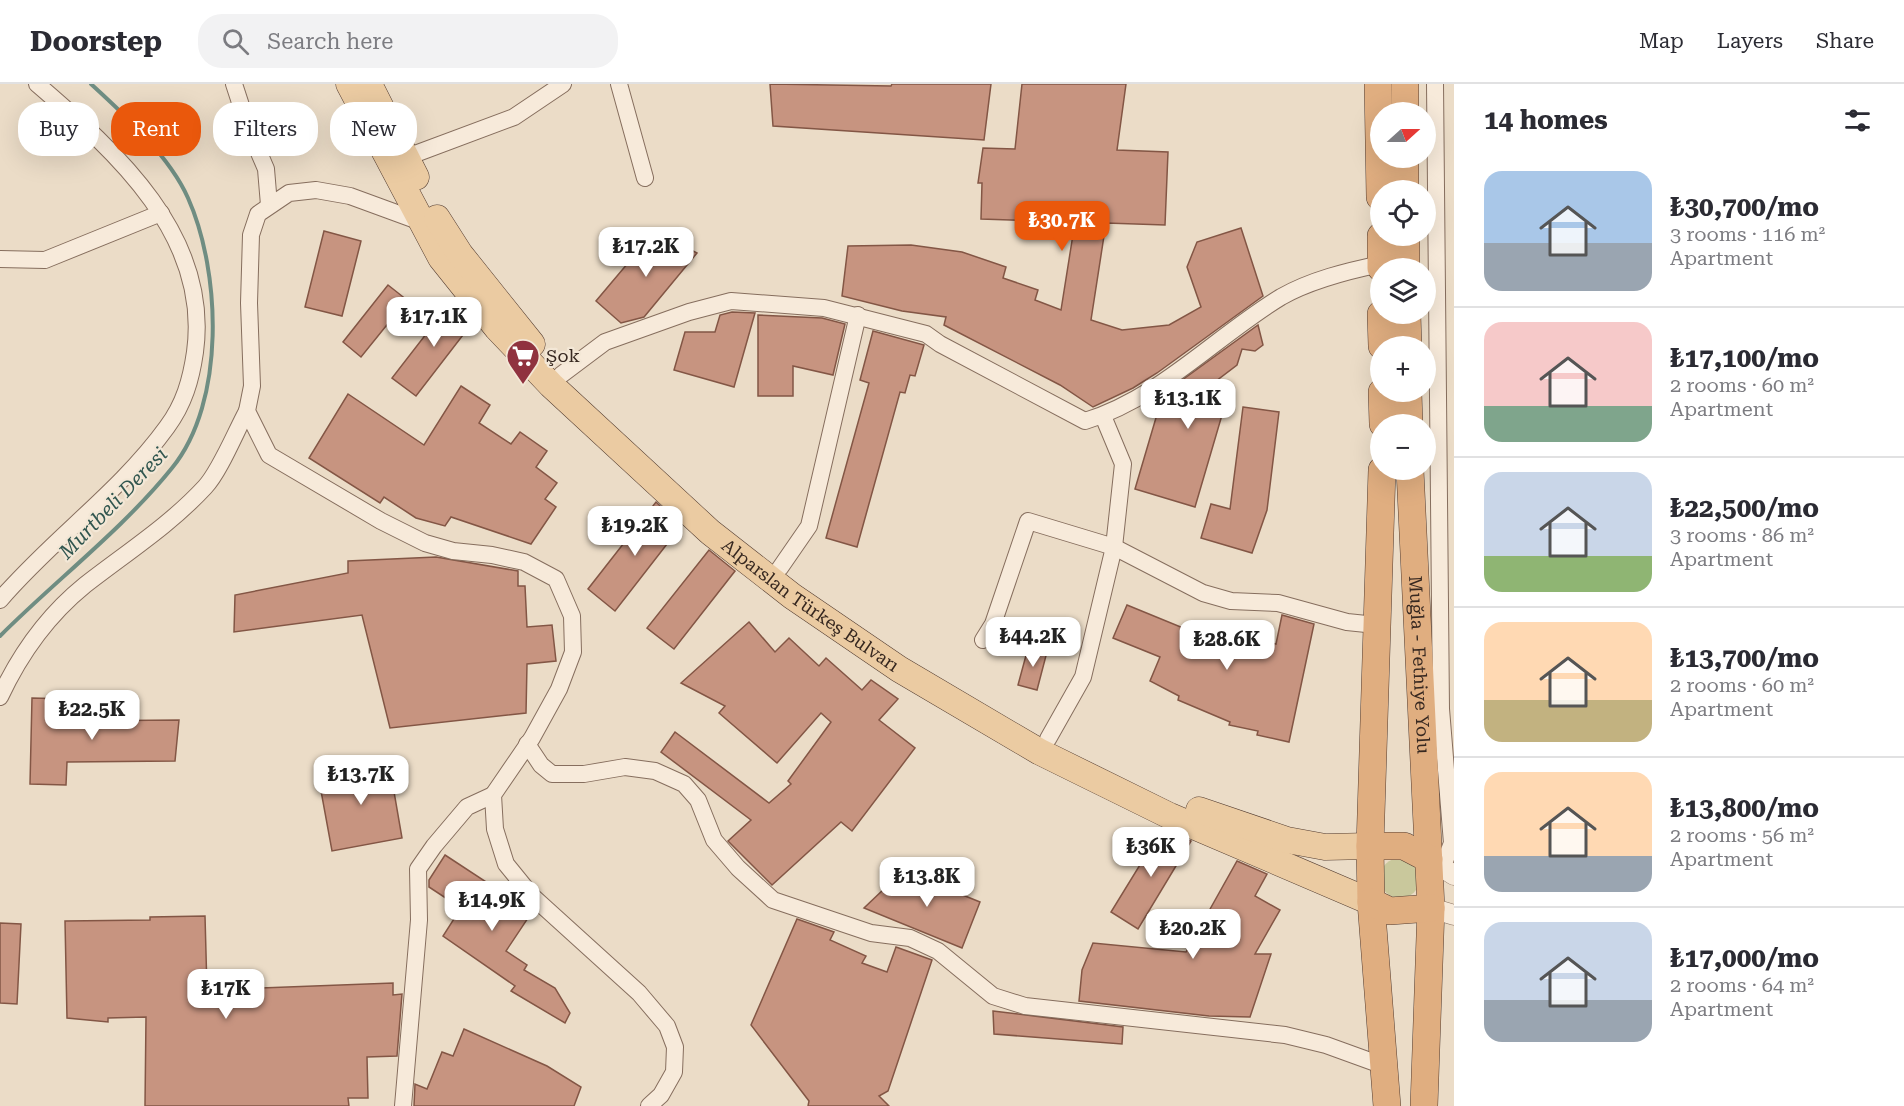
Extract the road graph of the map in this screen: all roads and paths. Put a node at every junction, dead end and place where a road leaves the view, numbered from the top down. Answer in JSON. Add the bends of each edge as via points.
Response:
{"nodes":[{"id":1,"x":37,"y":84,"type":"edge"},
{"id":2,"x":234,"y":84,"type":"edge"},
{"id":3,"x":349,"y":84,"type":"edge"},
{"id":4,"x":369,"y":84,"type":"edge"},
{"id":5,"x":563,"y":84,"type":"edge"},
{"id":6,"x":619,"y":84,"type":"edge"},
{"id":7,"x":1378,"y":84,"type":"edge"},
{"id":8,"x":1405,"y":84,"type":"edge"},
{"id":9,"x":1435,"y":84,"type":"edge"},
{"id":10,"x":1405,"y":102,"type":"edge"},
{"id":11,"x":407,"y":157,"type":"junction"},
{"id":12,"x":645,"y":178,"type":"dead end"},
{"id":13,"x":1380,"y":180,"type":"edge"},
{"id":14,"x":270,"y":205,"type":"junction"},
{"id":15,"x":161,"y":213,"type":"junction"},
{"id":16,"x":421,"y":222,"type":"junction"},
{"id":17,"x":0,"y":259,"type":"edge"},
{"id":18,"x":1370,"y":269,"type":"edge"},
{"id":19,"x":858,"y":315,"type":"junction"},
{"id":20,"x":561,"y":375,"type":"junction"},
{"id":21,"x":247,"y":411,"type":"junction"},
{"id":22,"x":1103,"y":416,"type":"junction"},
{"id":23,"x":1382,"y":480,"type":"edge"},
{"id":24,"x":1411,"y":480,"type":"edge"},
{"id":25,"x":1114,"y":547,"type":"junction"},
{"id":26,"x":780,"y":568,"type":"junction"},
{"id":27,"x":0,"y":600,"type":"edge"},
{"id":28,"x":1376,"y":625,"type":"junction"},
{"id":29,"x":983,"y":640,"type":"dead end"},
{"id":30,"x":0,"y":696,"type":"edge"},
{"id":31,"x":1048,"y":740,"type":"junction"},
{"id":32,"x":527,"y":744,"type":"junction"},
{"id":33,"x":493,"y":795,"type":"junction"},
{"id":34,"x":1370,"y":846,"type":"junction"},
{"id":35,"x":1442,"y":867,"type":"edge"},
{"id":36,"x":1371,"y":902,"type":"junction"},
{"id":37,"x":1447,"y":915,"type":"edge"},
{"id":38,"x":1384,"y":1066,"type":"junction"},
{"id":39,"x":403,"y":1106,"type":"edge"},
{"id":40,"x":649,"y":1106,"type":"edge"},
{"id":41,"x":1387,"y":1106,"type":"edge"},
{"id":42,"x":1424,"y":1106,"type":"edge"}],
"edges":[{"from":1,"to":15,"type":"street","via":[[111,151],[140,182]]},
{"from":2,"to":14,"type":"street","via":[[266,169]]},
{"from":3,"to":16,"type":"main road","name":"Alparslan Türkeş Bulvarı"},
{"from":4,"to":11,"type":"main road","name":"Alparslan Türkeş Bulvarı"},
{"from":5,"to":11,"type":"street","via":[[514,117]]},
{"from":6,"to":12,"type":"street"},
{"from":7,"to":13,"type":"highway"},
{"from":8,"to":10,"type":"highway"},
{"from":9,"to":35,"type":"street","via":[[1441,709],[1452,843]]},
{"from":11,"to":20,"type":"main road","name":"Alparslan Türkeş Bulvarı","via":[[435,215],[460,254]]},
{"from":14,"to":16,"type":"street","via":[[289,192],[316,190],[350,196]]},
{"from":14,"to":21,"type":"street","via":[[258,214],[251,235],[252,386]]},
{"from":15,"to":17,"type":"street","via":[[45,260]]},
{"from":15,"to":27,"type":"street","via":[[186,264],[195,294],[197,338],[191,379],[179,410],[120,482]]},
{"from":16,"to":36,"type":"main road","name":"Alparslan Türkeş Bulvarı","via":[[441,258],[496,328],[551,385],[675,502],[792,596],[899,669],[1040,752],[1170,816]]},
{"from":18,"to":22,"type":"street","via":[[1338,273],[1282,297],[1132,403]]},
{"from":19,"to":20,"type":"street","via":[[824,308],[730,301],[604,342]]},
{"from":19,"to":22,"type":"street","via":[[926,334],[1085,422]]},
{"from":19,"to":26,"type":"street","via":[[808,526]]},
{"from":20,"to":26,"type":"main road","name":"Alparslan Türkeş Bulvarı","via":[[643,454]]},
{"from":21,"to":30,"type":"street","via":[[207,485],[169,521],[84,586],[35,635]]},
{"from":21,"to":32,"type":"street","via":[[269,455],[381,521],[424,543],[524,562],[556,579],[572,616],[573,652],[559,689]]},
{"from":22,"to":25,"type":"street","via":[[1123,464]]},
{"from":23,"to":28,"type":"highway","name":"Muğla - Fethiye Yolu"},
{"from":24,"to":35,"type":"highway","name":"Muğla - Fethiye Yolu"},
{"from":25,"to":28,"type":"street","via":[[1203,593],[1231,601],[1278,603],[1347,622]]},
{"from":25,"to":29,"type":"street","via":[[1028,521],[993,624]]},
{"from":25,"to":31,"type":"street","via":[[1083,676]]},
{"from":26,"to":31,"type":"main road","name":"Alparslan Türkeş Bulvarı","via":[[912,658]]},
{"from":28,"to":34,"type":"highway","name":"Muğla - Fethiye Yolu"},
{"from":31,"to":34,"type":"main road","name":"Alparslan Türkeş Bulvarı","via":[[1160,794],[1287,840],[1325,847]]},
{"from":32,"to":33,"type":"street"},
{"from":32,"to":38,"type":"street","via":[[552,774],[584,774],[625,767],[655,771],[684,784],[698,800],[714,840],[773,900],[871,933],[910,938],[938,951],[993,996],[1046,1008],[1284,1035]]},
{"from":33,"to":39,"type":"street","via":[[467,807],[418,869],[419,920]]},
{"from":33,"to":40,"type":"street","via":[[495,830],[506,864],[532,896],[639,993],[667,1026],[675,1047],[674,1072],[661,1095]]},
{"from":34,"to":35,"type":"highway","via":[[1404,846]]},
{"from":34,"to":36,"type":"highway","name":"Muğla - Fethiye Yolu"},
{"from":35,"to":37,"type":"highway","name":"Muğla - Fethiye Yolu"},
{"from":36,"to":37,"type":"highway","via":[[1390,911]]},
{"from":36,"to":38,"type":"highway","name":"Muğla - Fethiye Yolu"},
{"from":37,"to":42,"type":"highway","name":"Muğla - Fethiye Yolu"},
{"from":38,"to":41,"type":"highway","name":"Muğla - Fethiye Yolu"}]}
